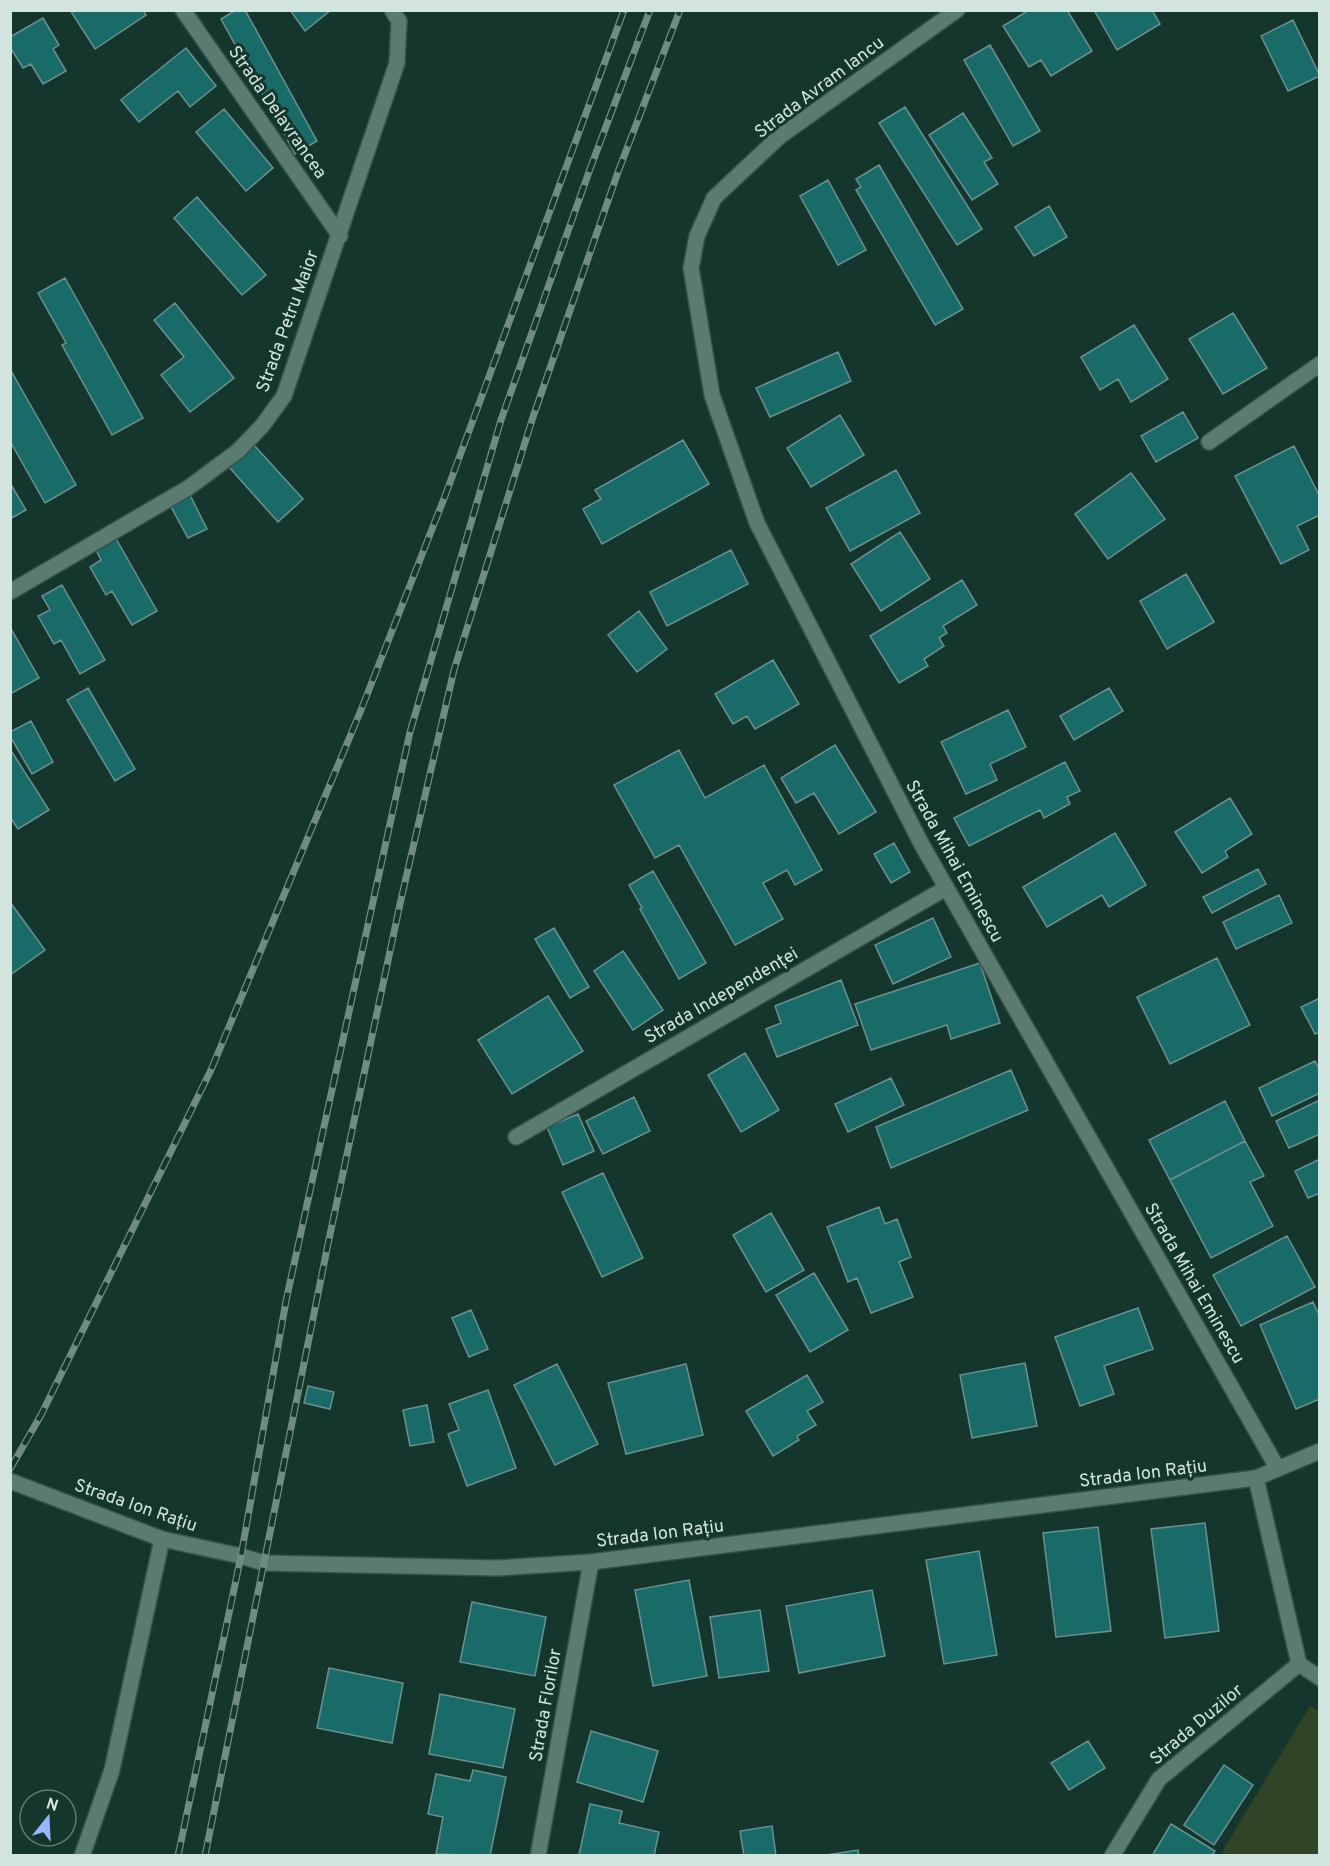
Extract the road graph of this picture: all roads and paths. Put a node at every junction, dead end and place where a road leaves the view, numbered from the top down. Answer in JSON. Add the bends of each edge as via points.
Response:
{"nodes":[{"id":1,"x":183,"y":10,"type":"edge"},
{"id":2,"x":392,"y":10,"type":"edge"},
{"id":3,"x":957,"y":10,"type":"edge"},
{"id":4,"x":340,"y":236,"type":"junction"},
{"id":5,"x":696,"y":236,"type":"joint"},
{"id":6,"x":1320,"y":364,"type":"edge"},
{"id":7,"x":1209,"y":442,"type":"dead end"},
{"id":8,"x":10,"y":592,"type":"edge"},
{"id":9,"x":946,"y":888,"type":"junction"},
{"id":10,"x":516,"y":1137,"type":"dead end"},
{"id":11,"x":1320,"y":1451,"type":"edge"},
{"id":12,"x":1278,"y":1469,"type":"junction"},
{"id":13,"x":1256,"y":1478,"type":"junction"},
{"id":14,"x":10,"y":1481,"type":"edge"},
{"id":15,"x":162,"y":1539,"type":"junction"},
{"id":16,"x":591,"y":1562,"type":"junction"},
{"id":17,"x":1299,"y":1664,"type":"junction"},
{"id":18,"x":1320,"y":1678,"type":"edge"},
{"id":19,"x":82,"y":1856,"type":"edge"},
{"id":20,"x":538,"y":1856,"type":"edge"},
{"id":21,"x":1112,"y":1856,"type":"edge"}],
"edges":[{"from":1,"to":4,"type":"street","name":"Strada Delavrancea"},
{"from":2,"to":4,"type":"street","name":"Strada Petru Maior","via":[[399,21],[397,63]]},
{"from":3,"to":5,"type":"street","name":"Strada Avram Iancu","via":[[779,137],[714,198]]},
{"from":4,"to":8,"type":"street","name":"Strada Petru Maior","via":[[284,396],[262,426],[237,451],[188,488]]},
{"from":5,"to":9,"type":"street","name":"Strada Mihai Eminescu","via":[[691,268],[712,395],[757,523]]},
{"from":6,"to":7,"type":"street"},
{"from":9,"to":10,"type":"street","name":"Strada Independenței"},
{"from":9,"to":12,"type":"street","name":"Strada Mihai Eminescu"},
{"from":11,"to":12,"type":"street","name":"Strada Ion Rațiu"},
{"from":12,"to":13,"type":"street","name":"Strada Ion Rațiu"},
{"from":13,"to":16,"type":"street","name":"Strada Ion Rațiu"},
{"from":13,"to":17,"type":"street"},
{"from":14,"to":15,"type":"street","name":"Strada Ion Rațiu"},
{"from":15,"to":16,"type":"street","name":"Strada Ion Rațiu","via":[[264,1563],[498,1568]]},
{"from":15,"to":19,"type":"street","via":[[112,1770]]},
{"from":16,"to":20,"type":"street","name":"Strada Florilor"},
{"from":17,"to":18,"type":"street"},
{"from":17,"to":21,"type":"street","name":"Strada Duzilor","via":[[1159,1779]]}]}
